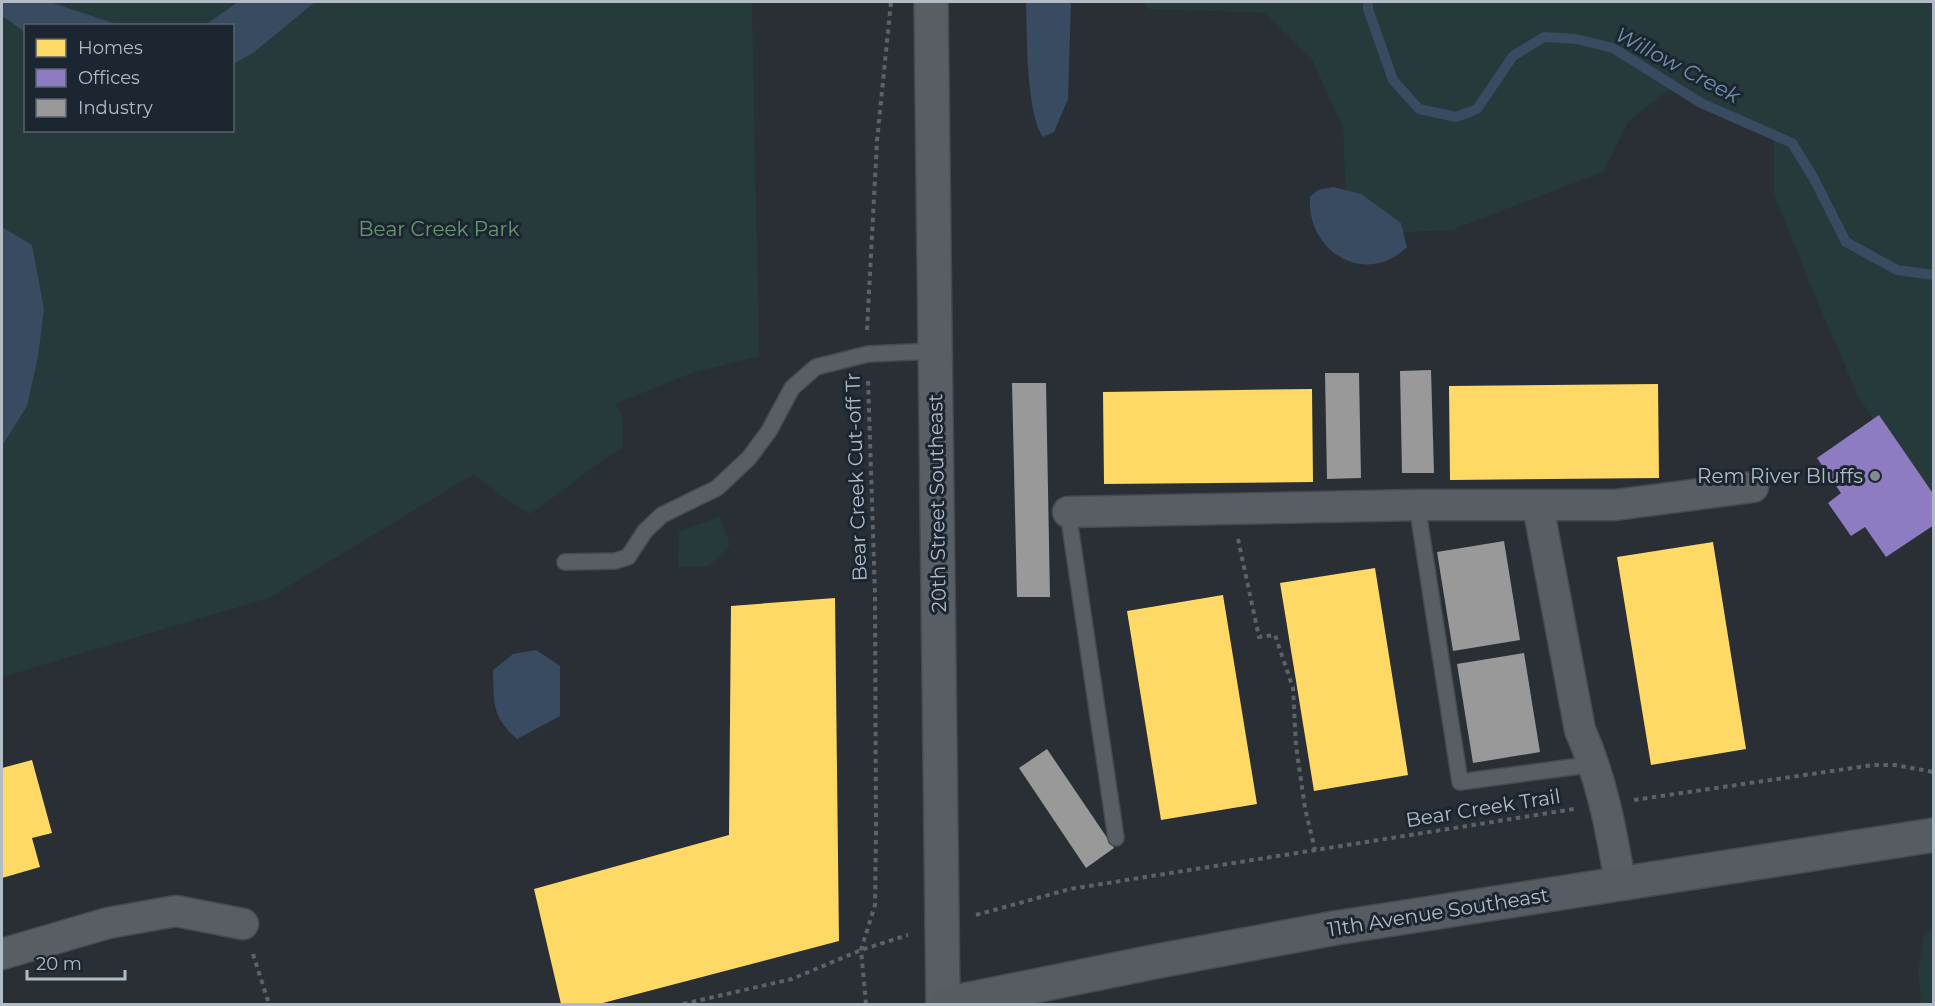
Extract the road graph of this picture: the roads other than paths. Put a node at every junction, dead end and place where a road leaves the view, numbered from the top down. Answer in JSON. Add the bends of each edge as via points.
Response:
{"nodes":[{"id":1,"x":931,"y":2,"type":"edge"},
{"id":2,"x":935,"y":351,"type":"junction"},
{"id":3,"x":1753,"y":487,"type":"dead end"},
{"id":4,"x":1417,"y":505,"type":"junction"},
{"id":5,"x":1538,"y":506,"type":"junction"},
{"id":6,"x":1068,"y":512,"type":"joint"},
{"id":7,"x":565,"y":562,"type":"dead end"},
{"id":8,"x":1595,"y":764,"type":"junction"},
{"id":9,"x":1934,"y":835,"type":"edge"},
{"id":10,"x":1116,"y":838,"type":"dead end"},
{"id":11,"x":1620,"y":882,"type":"junction"},
{"id":12,"x":243,"y":924,"type":"road end"},
{"id":13,"x":2,"y":954,"type":"edge"},
{"id":14,"x":945,"y":1005,"type":"edge"}],
"edges":[{"from":1,"to":2,"type":"street","name":"20th Street Southeast"},
{"from":2,"to":7,"type":"lane","via":[[868,354],[816,367],[792,388],[749,458],[717,489],[662,515],[645,531],[628,557]]},
{"from":2,"to":14,"type":"street","name":"20th Street Southeast"},
{"from":3,"to":5,"type":"street","via":[[1615,505]]},
{"from":4,"to":5,"type":"street"},
{"from":4,"to":6,"type":"street"},
{"from":4,"to":8,"type":"lane","via":[[1460,782]]},
{"from":5,"to":8,"type":"street","via":[[1580,730]]},
{"from":6,"to":10,"type":"lane"},
{"from":8,"to":11,"type":"street"},
{"from":9,"to":11,"type":"main road","name":"11th Avenue Southeast"},
{"from":11,"to":14,"type":"main road","name":"11th Avenue Southeast","via":[[1324,930]]},
{"from":12,"to":13,"type":"street","via":[[176,911],[108,923]]}]}
